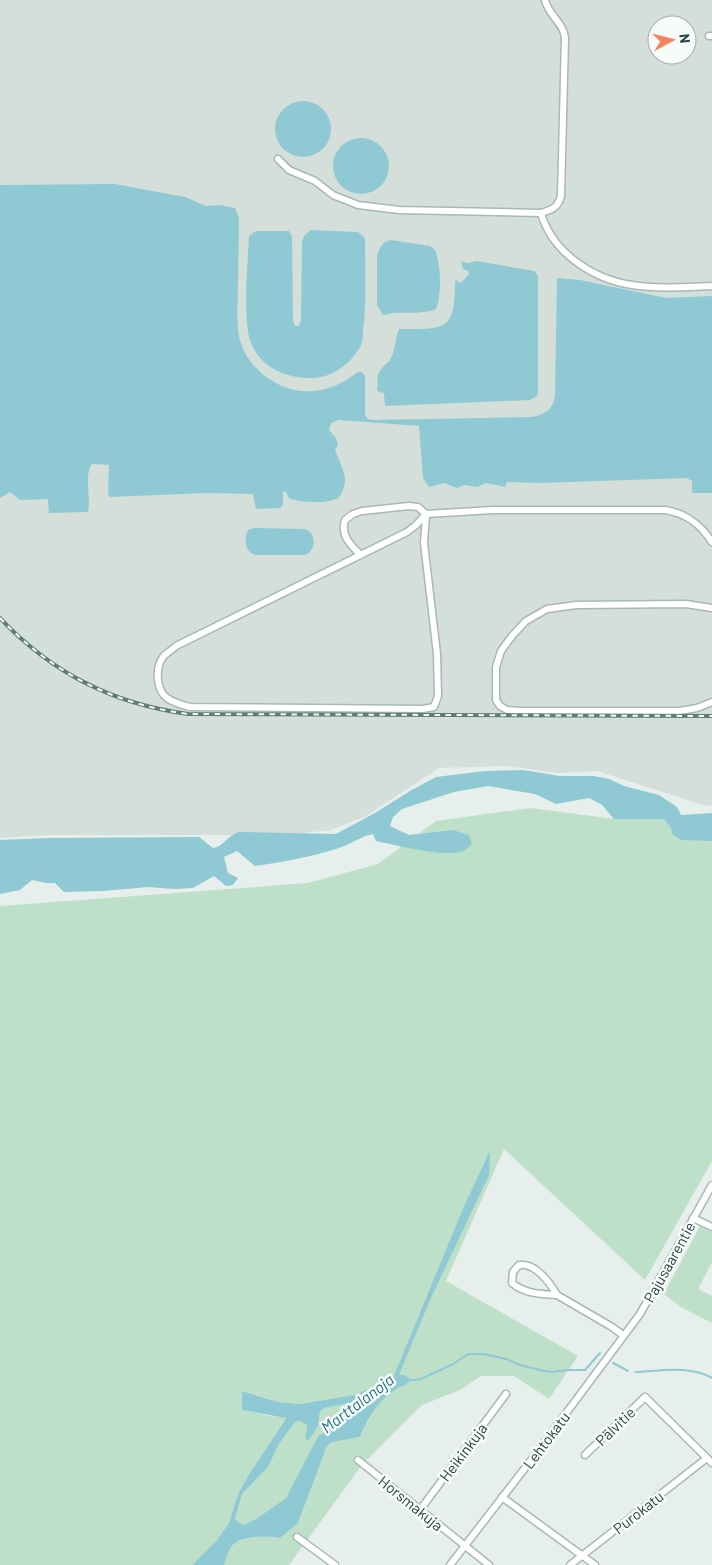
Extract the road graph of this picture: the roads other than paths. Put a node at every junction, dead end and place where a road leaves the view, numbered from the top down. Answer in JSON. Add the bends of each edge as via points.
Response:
{"nodes":[{"id":1,"x":545,"y":0,"type":"edge"},
{"id":2,"x":278,"y":159,"type":"dead end"},
{"id":3,"x":541,"y":212,"type":"junction"},
{"id":4,"x":712,"y":286,"type":"edge"},
{"id":5,"x":426,"y":514,"type":"junction"},
{"id":6,"x":712,"y":542,"type":"edge"},
{"id":7,"x":361,"y":555,"type":"junction"},
{"id":8,"x":712,"y":608,"type":"edge"},
{"id":9,"x":712,"y":702,"type":"edge"},
{"id":10,"x":712,"y":1185,"type":"edge"},
{"id":11,"x":694,"y":1218,"type":"junction"},
{"id":12,"x":712,"y":1226,"type":"edge"},
{"id":13,"x":557,"y":1296,"type":"junction"},
{"id":14,"x":640,"y":1314,"type":"joint"},
{"id":15,"x":623,"y":1335,"type":"junction"},
{"id":16,"x":506,"y":1394,"type":"dead end"},
{"id":17,"x":645,"y":1397,"type":"joint"},
{"id":18,"x":585,"y":1455,"type":"dead end"},
{"id":19,"x":358,"y":1460,"type":"dead end"},
{"id":20,"x":710,"y":1461,"type":"edge"},
{"id":21,"x":502,"y":1497,"type":"junction"},
{"id":22,"x":420,"y":1510,"type":"junction"},
{"id":23,"x":297,"y":1537,"type":"dead end"},
{"id":24,"x":465,"y":1546,"type":"junction"},
{"id":25,"x":582,"y":1555,"type":"junction"},
{"id":26,"x":334,"y":1565,"type":"edge"},
{"id":27,"x":450,"y":1565,"type":"edge"},
{"id":28,"x":489,"y":1565,"type":"edge"},
{"id":29,"x":570,"y":1565,"type":"edge"},
{"id":30,"x":595,"y":1565,"type":"edge"}],
"edges":[{"from":1,"to":3,"type":"street","via":[[565,38],[560,196],[554,208]]},
{"from":2,"to":3,"type":"street","via":[[289,170],[358,205],[400,210]]},
{"from":3,"to":4,"type":"street","via":[[551,236],[562,250],[598,274],[636,285]]},
{"from":5,"to":6,"type":"street","via":[[493,510],[665,510],[691,519]]},
{"from":5,"to":7,"type":"street","via":[[407,532]]},
{"from":5,"to":7,"type":"street","via":[[409,506],[353,514],[345,520],[344,530],[348,541]]},
{"from":5,"to":7,"type":"street","via":[[424,543],[437,654],[438,696],[434,707],[210,708],[190,707],[166,698],[160,689],[159,666],[163,657],[176,646]]},
{"from":8,"to":9,"type":"street","via":[[686,604],[576,605],[547,609],[526,621],[501,651],[496,667],[495,690],[500,706],[521,711],[680,711]]},
{"from":10,"to":11,"type":"street","name":"Pajusaarentie"},
{"from":11,"to":12,"type":"street"},
{"from":11,"to":14,"type":"street","name":"Pajusaarentie"},
{"from":13,"to":13,"type":"street","via":[[532,1266],[519,1265],[513,1272],[512,1283],[522,1290],[542,1296]]},
{"from":13,"to":15,"type":"street"},
{"from":14,"to":15,"type":"street","name":"Lehtokatu"},
{"from":15,"to":21,"type":"street","name":"Lehtokatu"},
{"from":16,"to":22,"type":"street","name":"Heikinkuja"},
{"from":17,"to":18,"type":"street","name":"Pälvitie"},
{"from":17,"to":20,"type":"street","name":"Purokatu"},
{"from":19,"to":22,"type":"street","name":"Horsmakuja"},
{"from":20,"to":25,"type":"street","name":"Purokatu"},
{"from":21,"to":24,"type":"street","name":"Lehtokatu"},
{"from":21,"to":25,"type":"street"},
{"from":22,"to":24,"type":"street","name":"Horsmakuja"},
{"from":23,"to":26,"type":"street"},
{"from":24,"to":27,"type":"street","name":"Lehtokatu"},
{"from":24,"to":28,"type":"street","name":"Horsmakuja"},
{"from":25,"to":29,"type":"street","name":"Purokatu"},
{"from":25,"to":30,"type":"street"}]}
